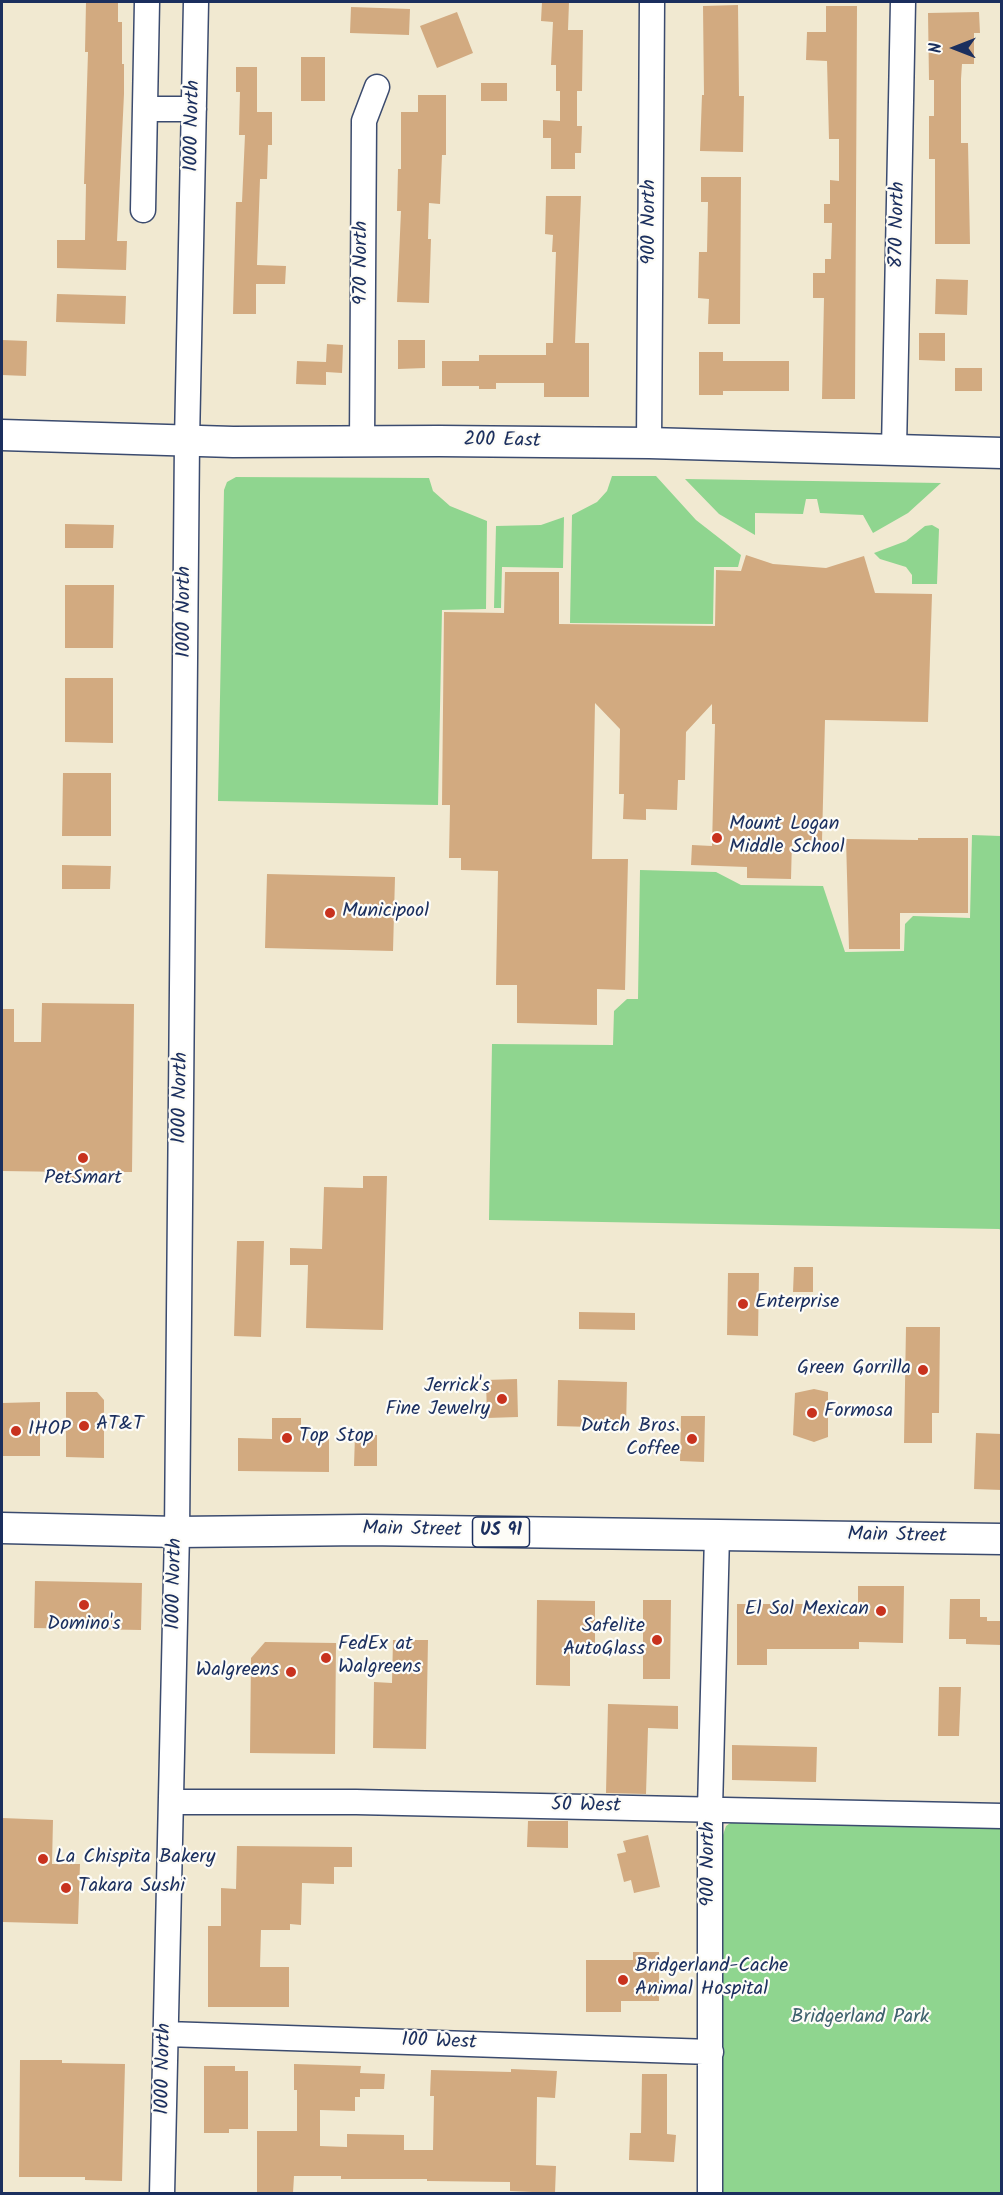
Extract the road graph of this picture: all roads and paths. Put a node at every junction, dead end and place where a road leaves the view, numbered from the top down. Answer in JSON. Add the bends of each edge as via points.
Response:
{"nodes":[{"id":1,"x":147,"y":2,"type":"edge"},
{"id":2,"x":196,"y":2,"type":"edge"},
{"id":3,"x":652,"y":2,"type":"edge"},
{"id":4,"x":903,"y":2,"type":"edge"},
{"id":5,"x":377,"y":87,"type":"dead end"},
{"id":6,"x":145,"y":109,"type":"junction"},
{"id":7,"x":194,"y":109,"type":"junction"},
{"id":8,"x":143,"y":210,"type":"dead end"},
{"id":9,"x":2,"y":435,"type":"edge"},
{"id":10,"x":188,"y":441,"type":"junction"},
{"id":11,"x":362,"y":442,"type":"junction"},
{"id":12,"x":649,"y":443,"type":"junction"},
{"id":13,"x":894,"y":448,"type":"junction"},
{"id":14,"x":1002,"y":453,"type":"edge"},
{"id":15,"x":2,"y":1528,"type":"edge"},
{"id":16,"x":177,"y":1532,"type":"junction"},
{"id":17,"x":717,"y":1535,"type":"junction"},
{"id":18,"x":1002,"y":1539,"type":"edge"},
{"id":19,"x":171,"y":1802,"type":"junction"},
{"id":20,"x":710,"y":1809,"type":"junction"},
{"id":21,"x":1002,"y":1816,"type":"edge"},
{"id":22,"x":166,"y":2034,"type":"junction"},
{"id":23,"x":711,"y":2052,"type":"junction"},
{"id":24,"x":162,"y":2193,"type":"edge"},
{"id":25,"x":710,"y":2193,"type":"edge"}],
"edges":[{"from":1,"to":6,"type":"street"},
{"from":2,"to":7,"type":"street","name":"1000 North"},
{"from":3,"to":12,"type":"street","name":"900 North"},
{"from":4,"to":13,"type":"street","name":"870 North"},
{"from":5,"to":11,"type":"street","name":"970 North","via":[[364,121]]},
{"from":6,"to":7,"type":"street"},
{"from":6,"to":8,"type":"street"},
{"from":7,"to":10,"type":"street","name":"1000 North"},
{"from":9,"to":10,"type":"main road","name":"200 East"},
{"from":10,"to":11,"type":"main road","name":"200 East"},
{"from":10,"to":16,"type":"street","name":"1000 North"},
{"from":11,"to":12,"type":"main road","name":"200 East"},
{"from":12,"to":13,"type":"main road","name":"200 East"},
{"from":13,"to":14,"type":"main road","name":"200 East"},
{"from":15,"to":16,"type":"main road","name":"Main Street","number":"US 91"},
{"from":16,"to":17,"type":"main road","name":"Main Street","number":"US 91","via":[[365,1530]]},
{"from":16,"to":19,"type":"street","name":"1000 North"},
{"from":17,"to":18,"type":"main road","name":"Main Street","number":"US 91"},
{"from":17,"to":20,"type":"street","name":"900 North"},
{"from":19,"to":20,"type":"street","name":"50 West"},
{"from":19,"to":22,"type":"street","name":"1000 North"},
{"from":20,"to":21,"type":"street","name":"50 West"},
{"from":20,"to":23,"type":"street","name":"900 North"},
{"from":22,"to":23,"type":"street","name":"100 West"},
{"from":22,"to":24,"type":"street","name":"1000 North"},
{"from":23,"to":25,"type":"street","name":"900 North"}]}
